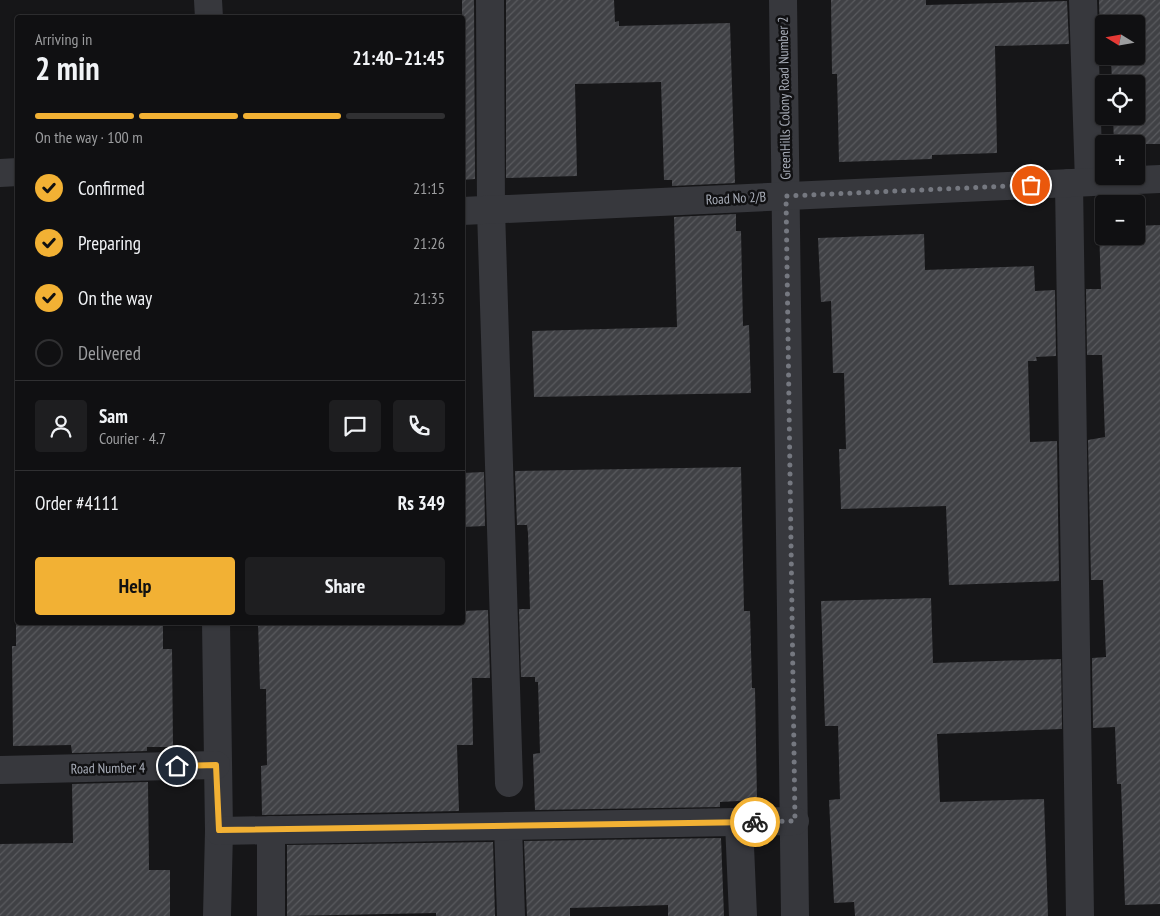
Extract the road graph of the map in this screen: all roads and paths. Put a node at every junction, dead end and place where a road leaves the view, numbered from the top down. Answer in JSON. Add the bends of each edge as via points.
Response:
{"nodes":[{"id":1,"x":208,"y":0,"type":"edge"},
{"id":2,"x":490,"y":0,"type":"edge"},
{"id":3,"x":783,"y":0,"type":"edge"},
{"id":4,"x":1083,"y":0,"type":"edge"},
{"id":5,"x":208,"y":15,"type":"edge"},
{"id":6,"x":15,"y":172,"type":"edge"},
{"id":7,"x":0,"y":173,"type":"edge"},
{"id":8,"x":1160,"y":179,"type":"edge"},
{"id":9,"x":1079,"y":183,"type":"junction"},
{"id":10,"x":786,"y":196,"type":"junction"},
{"id":11,"x":491,"y":210,"type":"junction"},
{"id":12,"x":465,"y":211,"type":"edge"},
{"id":13,"x":216,"y":625,"type":"edge"},
{"id":14,"x":216,"y":765,"type":"junction"},
{"id":15,"x":0,"y":770,"type":"edge"},
{"id":16,"x":509,"y":783,"type":"dead end"},
{"id":17,"x":795,"y":821,"type":"junction"},
{"id":18,"x":739,"y":823,"type":"junction"},
{"id":19,"x":508,"y":826,"type":"junction"},
{"id":20,"x":219,"y":830,"type":"junction"},
{"id":21,"x":271,"y":830,"type":"junction"},
{"id":22,"x":217,"y":916,"type":"edge"},
{"id":23,"x":271,"y":916,"type":"edge"},
{"id":24,"x":511,"y":916,"type":"edge"},
{"id":25,"x":743,"y":916,"type":"edge"},
{"id":26,"x":795,"y":916,"type":"edge"},
{"id":27,"x":1080,"y":916,"type":"edge"}],
"edges":[{"from":1,"to":5,"type":"street"},
{"from":2,"to":11,"type":"street"},
{"from":3,"to":10,"type":"street","name":"GreenHills Colony Road Number 2"},
{"from":4,"to":9,"type":"street"},
{"from":6,"to":7,"type":"street"},
{"from":8,"to":9,"type":"street","name":"Road No 2/B"},
{"from":9,"to":10,"type":"street","name":"Road No 2/B"},
{"from":9,"to":27,"type":"street"},
{"from":10,"to":11,"type":"street","name":"Road No 2/B"},
{"from":10,"to":17,"type":"street","name":"GreenHills Colony Road Number 2"},
{"from":11,"to":12,"type":"street","name":"Road No 2/B"},
{"from":11,"to":16,"type":"street"},
{"from":13,"to":14,"type":"street"},
{"from":14,"to":15,"type":"street","name":"Road Number 4"},
{"from":14,"to":20,"type":"street"},
{"from":17,"to":18,"type":"street"},
{"from":17,"to":26,"type":"street","name":"GreenHills Colony Road Number 2"},
{"from":18,"to":19,"type":"street"},
{"from":18,"to":25,"type":"street"},
{"from":19,"to":21,"type":"street"},
{"from":19,"to":24,"type":"street"},
{"from":20,"to":21,"type":"street"},
{"from":20,"to":22,"type":"street"},
{"from":21,"to":23,"type":"street"}]}
